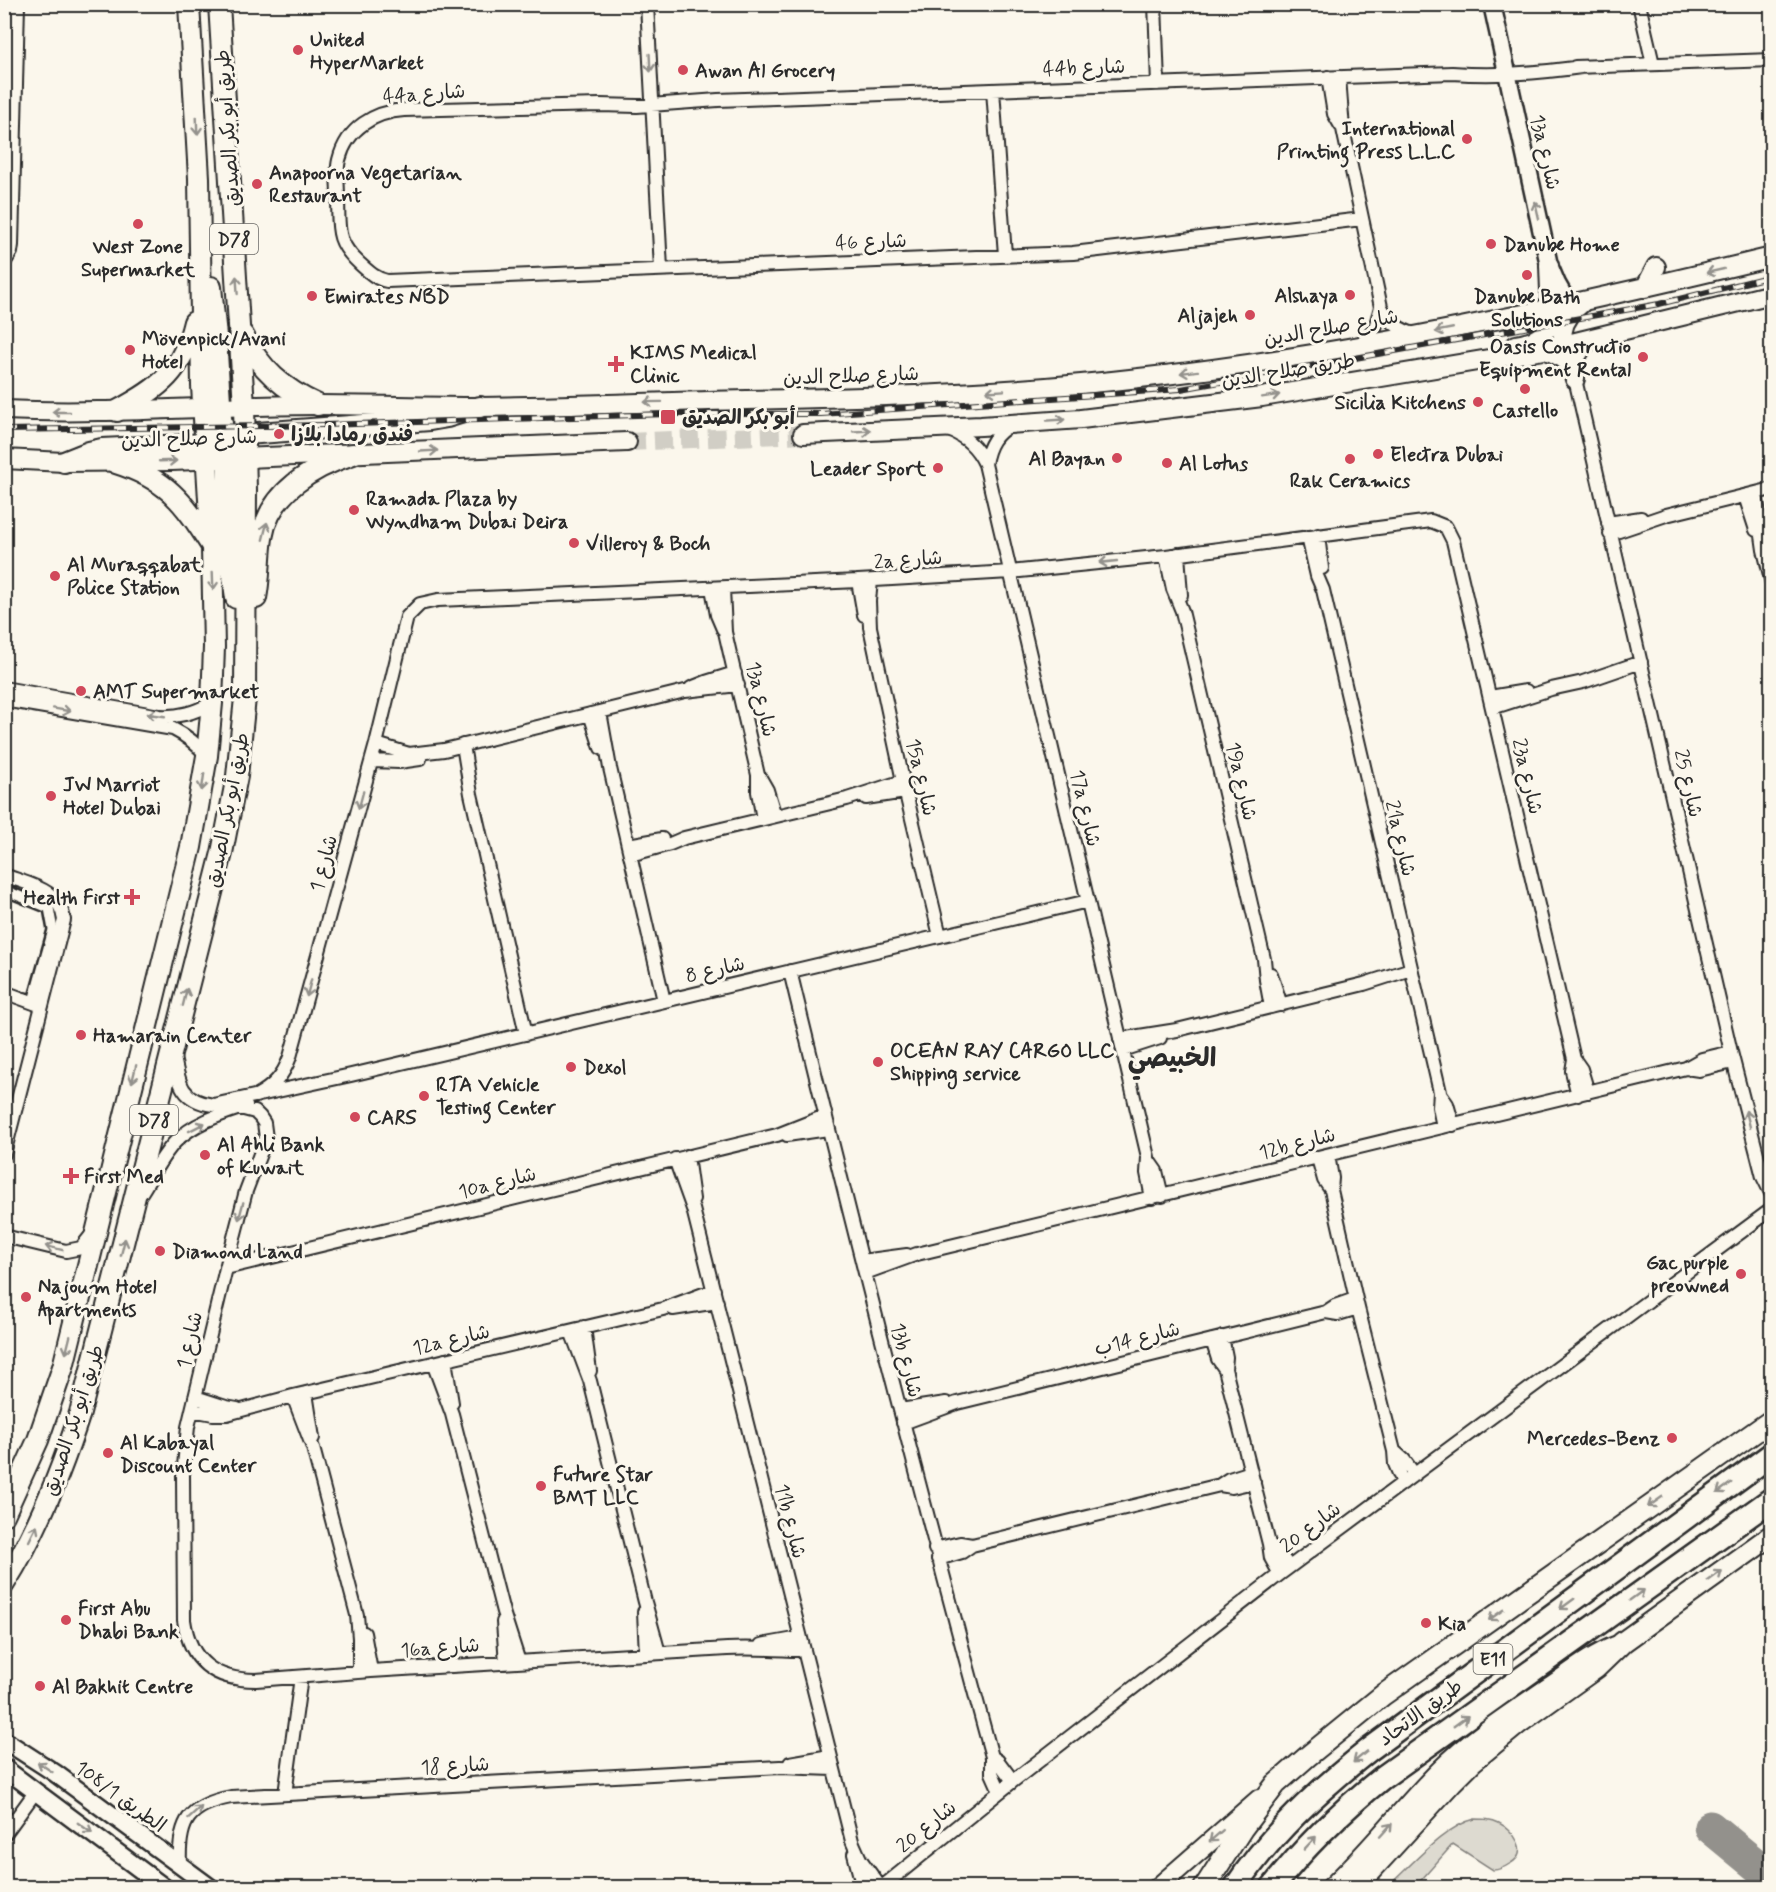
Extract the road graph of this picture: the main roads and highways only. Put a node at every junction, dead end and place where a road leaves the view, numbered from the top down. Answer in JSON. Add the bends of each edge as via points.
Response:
{"nodes":[{"id":1,"x":219,"y":4,"type":"edge"},
{"id":2,"x":189,"y":6,"type":"edge"},
{"id":3,"x":225,"y":101,"type":"junction"},
{"id":4,"x":200,"y":232,"type":"junction"},
{"id":5,"x":1772,"y":257,"type":"edge"},
{"id":6,"x":1549,"y":265,"type":"road end"},
{"id":7,"x":1656,"y":267,"type":"dead end"},
{"id":8,"x":1772,"y":282,"type":"edge"},
{"id":9,"x":1645,"y":288,"type":"junction"},
{"id":10,"x":200,"y":290,"type":"junction"},
{"id":11,"x":1772,"y":294,"type":"edge"},
{"id":12,"x":1576,"y":304,"type":"junction"},
{"id":13,"x":1550,"y":309,"type":"junction"},
{"id":14,"x":1678,"y":317,"type":"junction"},
{"id":15,"x":240,"y":329,"type":"junction"},
{"id":16,"x":1564,"y":346,"type":"junction"},
{"id":17,"x":1381,"y":378,"type":"junction"},
{"id":18,"x":1575,"y":379,"type":"road end"},
{"id":19,"x":318,"y":405,"type":"junction"},
{"id":20,"x":244,"y":406,"type":"junction"},
{"id":21,"x":480,"y":406,"type":"junction"},
{"id":22,"x":212,"y":408,"type":"junction"},
{"id":23,"x":4,"y":410,"type":"edge"},
{"id":24,"x":117,"y":411,"type":"junction"},
{"id":25,"x":245,"y":434,"type":"junction"},
{"id":26,"x":803,"y":434,"type":"tunnel mouth"},
{"id":27,"x":225,"y":438,"type":"junction"},
{"id":28,"x":627,"y":442,"type":"tunnel mouth"},
{"id":29,"x":205,"y":452,"type":"junction"},
{"id":30,"x":353,"y":454,"type":"junction"},
{"id":31,"x":4,"y":459,"type":"edge"},
{"id":32,"x":236,"y":459,"type":"junction"},
{"id":33,"x":64,"y":462,"type":"junction"},
{"id":34,"x":116,"y":463,"type":"junction"},
{"id":35,"x":212,"y":548,"type":"junction"},
{"id":36,"x":246,"y":635,"type":"junction"},
{"id":37,"x":1772,"y":1420,"type":"edge"},
{"id":38,"x":1772,"y":1454,"type":"edge"},
{"id":39,"x":1772,"y":1499,"type":"edge"},
{"id":40,"x":4,"y":1515,"type":"edge"},
{"id":41,"x":1772,"y":1535,"type":"edge"},
{"id":42,"x":4,"y":1584,"type":"edge"},
{"id":43,"x":1623,"y":1642,"type":"junction"},
{"id":44,"x":1276,"y":1784,"type":"junction"},
{"id":45,"x":1157,"y":1887,"type":"edge"},
{"id":46,"x":1204,"y":1887,"type":"edge"},
{"id":47,"x":1235,"y":1887,"type":"edge"},
{"id":48,"x":1272,"y":1887,"type":"edge"},
{"id":49,"x":1330,"y":1887,"type":"edge"},
{"id":50,"x":1355,"y":1887,"type":"edge"}],
"edges":[{"from":1,"to":3,"type":"main road","name":"طريق أبو بكر الصديق","number":"D78"},
{"from":2,"to":3,"type":"main road","via":[[204,37],[208,90],[216,100]]},
{"from":2,"to":4,"type":"main road","name":"طريق أبو بكر الصديق","number":"D78","one_way":true},
{"from":15,"to":3,"type":"main road","name":"طريق أبو بكر الصديق","number":"D78","one_way":true},
{"from":4,"to":10,"type":"main road","name":"طريق أبو بكر الصديق","number":"D78"},
{"from":4,"to":22,"type":"main road","via":[[213,301]]},
{"from":5,"to":9,"type":"main road","one_way":true},
{"from":6,"to":13,"type":"main road"},
{"from":7,"to":9,"type":"main road"},
{"from":8,"to":14,"type":"main road","via":[[1710,297]]},
{"from":9,"to":12,"type":"main road"},
{"from":10,"to":22,"type":"main road","name":"طريق أبو بكر الصديق","number":"D78"},
{"from":10,"to":24,"type":"main road","via":[[190,338],[175,370]]},
{"from":11,"to":14,"type":"main road","name":"طريق صلاح الدين"},
{"from":12,"to":13,"type":"main road","name":"شارع صلاح الدين"},
{"from":12,"to":16,"type":"main road","via":[[1564,323]]},
{"from":13,"to":17,"type":"main road","via":[[1545,333],[1531,342],[1406,364]]},
{"from":13,"to":21,"type":"main road","name":"شارع صلاح الدين","one_way":true,"via":[[1290,358],[1010,390],[869,398]]},
{"from":14,"to":16,"type":"main road","name":"طريق صلاح الدين"},
{"from":15,"to":19,"type":"main road","via":[[269,374]]},
{"from":15,"to":20,"type":"main road","name":"طريق أبو بكر الصديق","number":"D78"},
{"from":16,"to":17,"type":"main road","name":"طريق صلاح الدين"},
{"from":16,"to":18,"type":"main road"},
{"from":26,"to":17,"type":"main road","name":"طريق صلاح الدين","one_way":true,"via":[[1081,419],[1202,406]]},
{"from":19,"to":20,"type":"main road","name":"شارع صلاح الدين"},
{"from":19,"to":21,"type":"main road","name":"شارع صلاح الدين"},
{"from":20,"to":22,"type":"main road","name":"شارع صلاح الدين"},
{"from":20,"to":25,"type":"main road","name":"طريق أبو بكر الصديق","number":"D78"},
{"from":21,"to":25,"type":"main road","via":[[430,420]]},
{"from":22,"to":24,"type":"main road","name":"شارع صلاح الدين"},
{"from":22,"to":27,"type":"main road"},
{"from":22,"to":29,"type":"main road","name":"طريق أبو بكر الصديق","number":"D78"},
{"from":24,"to":23,"type":"main road","name":"شارع صلاح الدين","one_way":true},
{"from":25,"to":27,"type":"main road"},
{"from":25,"to":32,"type":"main road","name":"طريق أبو بكر الصديق","number":"D78"},
{"from":27,"to":29,"type":"main road"},
{"from":27,"to":32,"type":"main road"},
{"from":30,"to":28,"type":"main road","name":"شارع صلاح الدين","one_way":true},
{"from":29,"to":32,"type":"main road","name":"شارع صلاح الدين"},
{"from":29,"to":33,"type":"main road","via":[[109,448]]},
{"from":34,"to":29,"type":"main road","name":"شارع صلاح الدين","one_way":true},
{"from":29,"to":35,"type":"main road","name":"طريق أبو بكر الصديق","number":"D78"},
{"from":30,"to":32,"type":"main road","name":"شارع صلاح الدين"},
{"from":36,"to":30,"type":"main road","one_way":true,"via":[[257,595],[263,535],[275,505],[309,473]]},
{"from":31,"to":33,"type":"main road","name":"شارع صلاح الدين"},
{"from":32,"to":36,"type":"main road","via":[[230,555]]},
{"from":33,"to":34,"type":"main road","name":"شارع صلاح الدين"},
{"from":34,"to":35,"type":"main road","via":[[137,469],[172,493]]},
{"from":35,"to":40,"type":"main road","name":"طريق أبو بكر الصديق","number":"D78","one_way":true,"via":[[212,703],[191,847],[63,1367],[30,1458]]},
{"from":42,"to":36,"type":"main road","name":"طريق أبو بكر الصديق","number":"D78","one_way":true,"via":[[51,1495],[80,1413],[134,1203],[222,853],[237,776],[245,698]]},
{"from":37,"to":44,"type":"main road","one_way":true,"via":[[1383,1695]]},
{"from":38,"to":47,"type":"highway","name":"طريق الاتحاد","number":"E11","one_way":true,"via":[[1334,1778],[1269,1843]]},
{"from":48,"to":39,"type":"highway","name":"طريق الاتحاد","number":"E11","one_way":true,"via":[[1322,1830],[1382,1778]]},
{"from":43,"to":41,"type":"main road","one_way":true},
{"from":49,"to":43,"type":"main road","one_way":true,"via":[[1461,1750],[1582,1664]]},
{"from":43,"to":50,"type":"main road","via":[[1596,1668],[1473,1761]]},
{"from":44,"to":45,"type":"main road","one_way":true},
{"from":44,"to":46,"type":"main road"}]}
